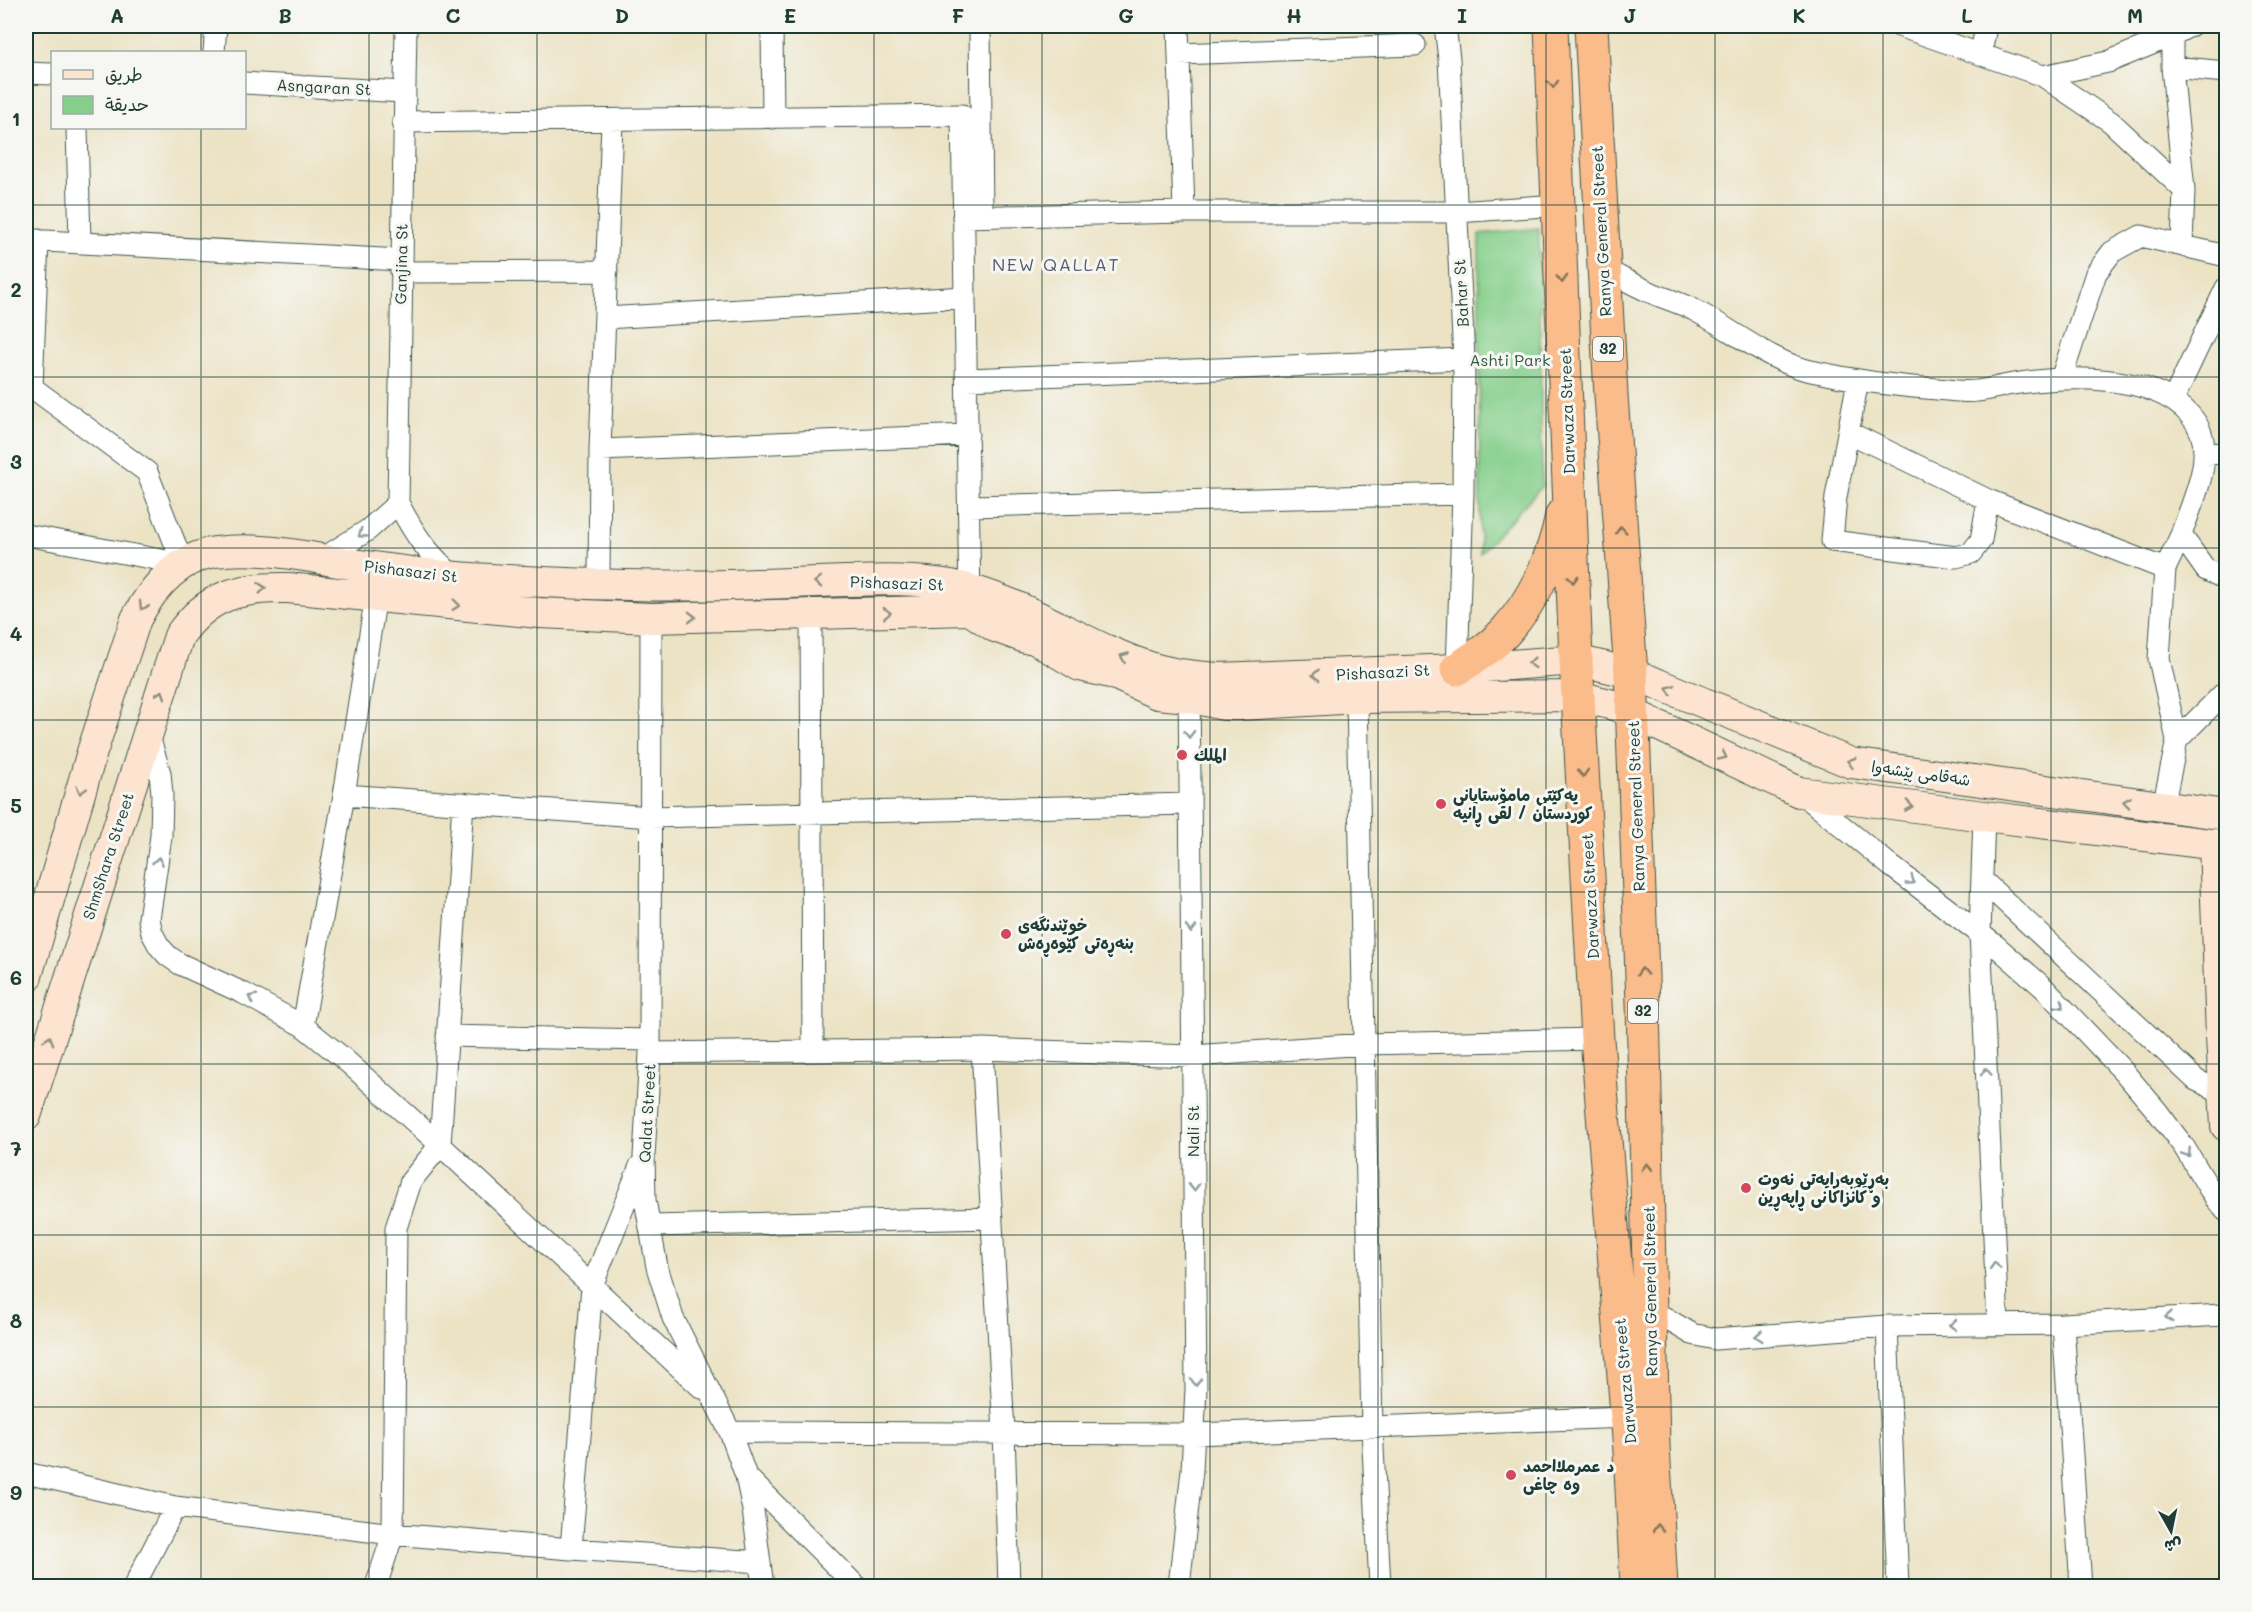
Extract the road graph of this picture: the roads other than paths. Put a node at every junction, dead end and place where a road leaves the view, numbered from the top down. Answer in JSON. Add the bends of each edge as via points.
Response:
{"nodes":[{"id":1,"x":216,"y":26,"type":"edge"},
{"id":2,"x":406,"y":26,"type":"edge"},
{"id":3,"x":772,"y":26,"type":"edge"},
{"id":4,"x":980,"y":26,"type":"edge"},
{"id":5,"x":1178,"y":26,"type":"edge"},
{"id":6,"x":1445,"y":26,"type":"edge"},
{"id":7,"x":1551,"y":26,"type":"edge"},
{"id":8,"x":1591,"y":26,"type":"edge"},
{"id":9,"x":1899,"y":26,"type":"edge"},
{"id":10,"x":1986,"y":26,"type":"edge"},
{"id":11,"x":2190,"y":26,"type":"edge"},
{"id":12,"x":2172,"y":31,"type":"edge"},
{"id":13,"x":1415,"y":45,"type":"dead end"},
{"id":14,"x":214,"y":51,"type":"edge"},
{"id":15,"x":1179,"y":54,"type":"junction"},
{"id":16,"x":1981,"y":54,"type":"junction"},
{"id":17,"x":2172,"y":68,"type":"junction"},
{"id":18,"x":26,"y":72,"type":"edge"},
{"id":19,"x":2226,"y":72,"type":"edge"},
{"id":20,"x":51,"y":74,"type":"edge"},
{"id":21,"x":2043,"y":76,"type":"junction"},
{"id":22,"x":246,"y":83,"type":"edge"},
{"id":23,"x":404,"y":92,"type":"junction"},
{"id":24,"x":772,"y":118,"type":"junction"},
{"id":25,"x":612,"y":120,"type":"junction"},
{"id":26,"x":403,"y":122,"type":"junction"},
{"id":27,"x":77,"y":129,"type":"edge"},
{"id":28,"x":2184,"y":190,"type":"junction"},
{"id":29,"x":1560,"y":205,"type":"junction"},
{"id":30,"x":1184,"y":212,"type":"junction"},
{"id":31,"x":1456,"y":212,"type":"junction"},
{"id":32,"x":973,"y":217,"type":"junction"},
{"id":33,"x":32,"y":240,"type":"edge"},
{"id":34,"x":80,"y":242,"type":"junction"},
{"id":35,"x":2182,"y":245,"type":"junction"},
{"id":36,"x":2226,"y":256,"type":"edge"},
{"id":37,"x":401,"y":266,"type":"junction"},
{"id":38,"x":1604,"y":269,"type":"junction"},
{"id":39,"x":607,"y":271,"type":"junction"},
{"id":40,"x":2226,"y":288,"type":"edge"},
{"id":41,"x":965,"y":297,"type":"junction"},
{"id":42,"x":605,"y":318,"type":"junction"},
{"id":43,"x":1464,"y":359,"type":"junction"},
{"id":44,"x":967,"y":378,"type":"junction"},
{"id":45,"x":2061,"y":379,"type":"junction"},
{"id":46,"x":1858,"y":380,"type":"junction"},
{"id":47,"x":29,"y":385,"type":"edge"},
{"id":48,"x":2174,"y":400,"type":"junction"},
{"id":49,"x":1848,"y":432,"type":"junction"},
{"id":50,"x":968,"y":435,"type":"junction"},
{"id":51,"x":600,"y":450,"type":"junction"},
{"id":52,"x":2226,"y":453,"type":"edge"},
{"id":53,"x":2205,"y":454,"type":"junction"},
{"id":54,"x":1570,"y":472,"type":"junction"},
{"id":55,"x":1463,"y":494,"type":"junction"},
{"id":56,"x":1988,"y":500,"type":"junction"},
{"id":57,"x":398,"y":503,"type":"junction"},
{"id":58,"x":969,"y":506,"type":"junction"},
{"id":59,"x":26,"y":535,"type":"edge"},
{"id":60,"x":2181,"y":535,"type":"junction"},
{"id":61,"x":322,"y":559,"type":"junction"},
{"id":62,"x":183,"y":564,"type":"junction"},
{"id":63,"x":2165,"y":569,"type":"junction"},
{"id":64,"x":454,"y":577,"type":"junction"},
{"id":65,"x":2226,"y":579,"type":"edge"},
{"id":66,"x":599,"y":584,"type":"junction"},
{"id":67,"x":376,"y":596,"type":"junction"},
{"id":68,"x":970,"y":600,"type":"junction"},
{"id":69,"x":206,"y":605,"type":"junction"},
{"id":70,"x":811,"y":615,"type":"junction"},
{"id":71,"x":651,"y":618,"type":"junction"},
{"id":72,"x":1576,"y":660,"type":"junction"},
{"id":73,"x":1457,"y":669,"type":"junction"},
{"id":74,"x":1631,"y":672,"type":"junction"},
{"id":75,"x":1189,"y":686,"type":"junction"},
{"id":76,"x":2226,"y":690,"type":"edge"},
{"id":77,"x":1578,"y":696,"type":"junction"},
{"id":78,"x":1357,"y":698,"type":"junction"},
{"id":79,"x":1632,"y":713,"type":"junction"},
{"id":80,"x":148,"y":733,"type":"junction"},
{"id":81,"x":2178,"y":740,"type":"junction"},
{"id":82,"x":1799,"y":792,"type":"junction"},
{"id":83,"x":344,"y":795,"type":"junction"},
{"id":84,"x":462,"y":804,"type":"junction"},
{"id":85,"x":1190,"y":804,"type":"junction"},
{"id":86,"x":2163,"y":807,"type":"junction"},
{"id":87,"x":813,"y":813,"type":"junction"},
{"id":88,"x":2226,"y":815,"type":"edge"},
{"id":89,"x":1984,"y":816,"type":"junction"},
{"id":90,"x":651,"y":818,"type":"junction"},
{"id":91,"x":2220,"y":845,"type":"edge"},
{"id":92,"x":1982,"y":880,"type":"junction"},
{"id":93,"x":1980,"y":933,"type":"junction"},
{"id":94,"x":26,"y":979,"type":"edge"},
{"id":95,"x":303,"y":1026,"type":"junction"},
{"id":96,"x":447,"y":1036,"type":"junction"},
{"id":97,"x":1596,"y":1039,"type":"junction"},
{"id":98,"x":1365,"y":1044,"type":"junction"},
{"id":99,"x":650,"y":1046,"type":"junction"},
{"id":100,"x":982,"y":1049,"type":"junction"},
{"id":101,"x":813,"y":1051,"type":"junction"},
{"id":102,"x":1193,"y":1056,"type":"junction"},
{"id":103,"x":2225,"y":1094,"type":"edge"},
{"id":104,"x":26,"y":1116,"type":"edge"},
{"id":105,"x":2226,"y":1126,"type":"edge"},
{"id":106,"x":440,"y":1145,"type":"junction"},
{"id":107,"x":644,"y":1157,"type":"junction"},
{"id":108,"x":2226,"y":1211,"type":"edge"},
{"id":109,"x":992,"y":1218,"type":"junction"},
{"id":110,"x":650,"y":1226,"type":"junction"},
{"id":111,"x":592,"y":1286,"type":"junction"},
{"id":112,"x":1650,"y":1309,"type":"junction"},
{"id":113,"x":2226,"y":1318,"type":"edge"},
{"id":114,"x":2063,"y":1324,"type":"junction"},
{"id":115,"x":1998,"y":1325,"type":"junction"},
{"id":116,"x":1887,"y":1326,"type":"junction"},
{"id":117,"x":711,"y":1397,"type":"junction"},
{"id":118,"x":1627,"y":1417,"type":"junction"},
{"id":119,"x":1372,"y":1428,"type":"junction"},
{"id":120,"x":730,"y":1432,"type":"junction"},
{"id":121,"x":1004,"y":1432,"type":"junction"},
{"id":122,"x":1195,"y":1434,"type":"junction"},
{"id":123,"x":26,"y":1473,"type":"edge"},
{"id":124,"x":746,"y":1476,"type":"junction"},
{"id":125,"x":176,"y":1507,"type":"junction"},
{"id":126,"x":393,"y":1534,"type":"junction"},
{"id":127,"x":571,"y":1549,"type":"junction"},
{"id":128,"x":760,"y":1562,"type":"junction"},
{"id":129,"x":134,"y":1587,"type":"edge"},
{"id":130,"x":376,"y":1587,"type":"edge"},
{"id":131,"x":763,"y":1587,"type":"edge"},
{"id":132,"x":856,"y":1587,"type":"edge"},
{"id":133,"x":1010,"y":1587,"type":"edge"},
{"id":134,"x":1179,"y":1587,"type":"edge"},
{"id":135,"x":1380,"y":1587,"type":"edge"},
{"id":136,"x":1636,"y":1587,"type":"edge"},
{"id":137,"x":1661,"y":1587,"type":"edge"},
{"id":138,"x":1898,"y":1587,"type":"edge"},
{"id":139,"x":2080,"y":1587,"type":"edge"}],
"edges":[{"from":1,"to":14,"type":"street"},
{"from":2,"to":23,"type":"street","name":"Ganjina St"},
{"from":3,"to":24,"type":"street"},
{"from":4,"to":32,"type":"street"},
{"from":5,"to":15,"type":"street"},
{"from":6,"to":31,"type":"street","name":"Bahar St"},
{"from":7,"to":29,"type":"highway","name":"Darwaza Street","one_way":true},
{"from":8,"to":38,"type":"highway","name":"Ranya General Street","number":"32"},
{"from":9,"to":16,"type":"street"},
{"from":10,"to":16,"type":"street"},
{"from":11,"to":12,"type":"street"},
{"from":12,"to":17,"type":"street"},
{"from":12,"to":21,"type":"street","via":[[2108,62]]},
{"from":13,"to":15,"type":"street"},
{"from":15,"to":30,"type":"street"},
{"from":16,"to":21,"type":"street"},
{"from":17,"to":19,"type":"street"},
{"from":17,"to":28,"type":"street"},
{"from":18,"to":20,"type":"street"},
{"from":21,"to":28,"type":"street","via":[[2111,122]]},
{"from":22,"to":23,"type":"street","name":"Asngaran St"},
{"from":23,"to":26,"type":"street","name":"Ganjina St"},
{"from":24,"to":25,"type":"street"},
{"from":24,"to":32,"type":"street","via":[[962,115]]},
{"from":25,"to":26,"type":"street"},
{"from":25,"to":39,"type":"street"},
{"from":26,"to":37,"type":"street","name":"Ganjina St"},
{"from":27,"to":34,"type":"street"},
{"from":28,"to":35,"type":"street"},
{"from":29,"to":31,"type":"street"},
{"from":29,"to":54,"type":"highway","name":"Darwaza Street","one_way":true},
{"from":30,"to":31,"type":"street"},
{"from":30,"to":32,"type":"street"},
{"from":31,"to":43,"type":"street","name":"Bahar St"},
{"from":32,"to":41,"type":"street"},
{"from":33,"to":34,"type":"street"},
{"from":33,"to":47,"type":"street"},
{"from":34,"to":37,"type":"street"},
{"from":35,"to":36,"type":"street"},
{"from":35,"to":45,"type":"street","via":[[2141,236],[2112,252],[2096,273]]},
{"from":37,"to":39,"type":"street"},
{"from":37,"to":57,"type":"street","name":"Ganjina St"},
{"from":38,"to":46,"type":"street","via":[[1693,310],[1787,363]]},
{"from":74,"to":38,"type":"highway","name":"Ranya General Street","number":"32","one_way":true},
{"from":39,"to":42,"type":"street"},
{"from":40,"to":48,"type":"street"},
{"from":41,"to":42,"type":"street"},
{"from":41,"to":44,"type":"street"},
{"from":42,"to":51,"type":"street"},
{"from":43,"to":44,"type":"street"},
{"from":43,"to":55,"type":"street","name":"Bahar St"},
{"from":44,"to":50,"type":"street"},
{"from":45,"to":46,"type":"street","via":[[1977,392]]},
{"from":45,"to":48,"type":"street","via":[[2145,388]]},
{"from":46,"to":49,"type":"street"},
{"from":47,"to":62,"type":"street","via":[[147,472]]},
{"from":48,"to":53,"type":"street","via":[[2191,415],[2201,432]]},
{"from":49,"to":56,"type":"street"},
{"from":49,"to":56,"type":"street","via":[[1832,541],[1956,557],[1971,553],[1981,540]]},
{"from":50,"to":51,"type":"street"},
{"from":50,"to":58,"type":"street"},
{"from":51,"to":66,"type":"street"},
{"from":52,"to":53,"type":"street"},
{"from":53,"to":60,"type":"street"},
{"from":54,"to":72,"type":"highway","name":"Darwaza Street","one_way":true},
{"from":54,"to":73,"type":"highway","via":[[1559,528],[1539,582],[1505,632]]},
{"from":55,"to":58,"type":"street"},
{"from":55,"to":73,"type":"street","name":"Bahar St"},
{"from":56,"to":63,"type":"street"},
{"from":57,"to":61,"type":"street","one_way":true,"via":[[368,530]]},
{"from":57,"to":64,"type":"street","name":"Ganjina St","via":[[418,540]]},
{"from":58,"to":68,"type":"street"},
{"from":59,"to":62,"type":"street"},
{"from":60,"to":63,"type":"street"},
{"from":60,"to":65,"type":"street","via":[[2206,570]]},
{"from":61,"to":62,"type":"main road","name":"Pishasazi St","via":[[238,551],[207,554]]},
{"from":61,"to":64,"type":"main road","name":"Pishasazi St"},
{"from":62,"to":69,"type":"main road"},
{"from":62,"to":94,"type":"main road","one_way":true,"via":[[150,596],[128,640]]},
{"from":63,"to":81,"type":"street","via":[[2159,659]]},
{"from":64,"to":66,"type":"main road","name":"Pishasazi St"},
{"from":68,"to":66,"type":"main road","name":"Pishasazi St","one_way":true,"via":[[930,582],[903,580]]},
{"from":69,"to":67,"type":"main road","name":"Pishasazi St","one_way":true,"via":[[236,593],[267,587]]},
{"from":67,"to":71,"type":"main road","name":"Pishasazi St","one_way":true,"via":[[539,614]]},
{"from":67,"to":83,"type":"street"},
{"from":70,"to":68,"type":"main road","name":"Pishasazi St","one_way":true},
{"from":68,"to":75,"type":"main road","name":"Pishasazi St","via":[[995,627],[1025,638],[1028,635],[1080,666],[1114,674],[1157,694]]},
{"from":80,"to":69,"type":"main road","name":"ShmShara Street","one_way":true,"via":[[180,636]]},
{"from":71,"to":70,"type":"main road","name":"Pishasazi St","one_way":true},
{"from":70,"to":87,"type":"street"},
{"from":71,"to":90,"type":"street","name":"Qalat Street"},
{"from":72,"to":73,"type":"main road","name":"Pishasazi St","one_way":true},
{"from":72,"to":74,"type":"main road","name":"Pishasazi St"},
{"from":72,"to":77,"type":"highway","name":"Darwaza Street"},
{"from":73,"to":75,"type":"main road","name":"Pishasazi St","one_way":true,"via":[[1217,678]]},
{"from":74,"to":79,"type":"highway","name":"Ranya General Street","number":"32"},
{"from":86,"to":74,"type":"main road","name":"شەقامی پێشەوا","one_way":true,"via":[[1851,763]]},
{"from":75,"to":78,"type":"main road","name":"Pishasazi St","via":[[1223,705]]},
{"from":75,"to":85,"type":"street","name":"Nali St","one_way":true},
{"from":76,"to":81,"type":"street"},
{"from":77,"to":78,"type":"main road","name":"Pishasazi St"},
{"from":77,"to":79,"type":"main road","name":"Pishasazi St"},
{"from":77,"to":97,"type":"highway","name":"Darwaza Street","one_way":true},
{"from":78,"to":98,"type":"street"},
{"from":79,"to":82,"type":"main road","one_way":true},
{"from":112,"to":79,"type":"highway","name":"Ranya General Street","number":"32","one_way":true},
{"from":95,"to":80,"type":"street","one_way":true,"via":[[180,964],[168,956],[152,933],[162,794]]},
{"from":104,"to":80,"type":"main road","name":"ShmShara Street","one_way":true},
{"from":81,"to":86,"type":"street"},
{"from":82,"to":89,"type":"main road","one_way":true},
{"from":82,"to":93,"type":"street","one_way":true},
{"from":83,"to":84,"type":"street"},
{"from":83,"to":95,"type":"street"},
{"from":84,"to":90,"type":"street"},
{"from":84,"to":96,"type":"street"},
{"from":85,"to":87,"type":"street"},
{"from":85,"to":102,"type":"street","name":"Nali St","one_way":true},
{"from":86,"to":88,"type":"main road","name":"شەقامی پێشەوا"},
{"from":87,"to":90,"type":"street"},
{"from":87,"to":101,"type":"street"},
{"from":89,"to":91,"type":"main road"},
{"from":89,"to":92,"type":"street"},
{"from":90,"to":99,"type":"street","name":"Qalat Street"},
{"from":91,"to":103,"type":"main road"},
{"from":92,"to":93,"type":"street"},
{"from":92,"to":103,"type":"street","via":[[2196,1080]]},
{"from":93,"to":108,"type":"street","one_way":true,"via":[[2044,988],[2124,1072],[2184,1147]]},
{"from":115,"to":93,"type":"street","one_way":true},
{"from":95,"to":106,"type":"street"},
{"from":96,"to":99,"type":"street"},
{"from":96,"to":106,"type":"street"},
{"from":97,"to":98,"type":"street"},
{"from":97,"to":118,"type":"highway","name":"Darwaza Street"},
{"from":98,"to":102,"type":"street"},
{"from":98,"to":119,"type":"street"},
{"from":99,"to":101,"type":"street"},
{"from":99,"to":107,"type":"street","name":"Qalat Street"},
{"from":100,"to":101,"type":"street"},
{"from":100,"to":102,"type":"street"},
{"from":100,"to":109,"type":"street"},
{"from":102,"to":122,"type":"street","name":"Nali St","one_way":true},
{"from":103,"to":105,"type":"main road"},
{"from":106,"to":111,"type":"street"},
{"from":106,"to":126,"type":"street","via":[[411,1181],[396,1228]]},
{"from":107,"to":110,"type":"street","name":"Qalat Street"},
{"from":107,"to":111,"type":"street"},
{"from":109,"to":110,"type":"street"},
{"from":109,"to":121,"type":"street"},
{"from":110,"to":117,"type":"street","name":"Qalat Street","via":[[657,1267],[674,1318]]},
{"from":111,"to":117,"type":"street"},
{"from":111,"to":127,"type":"street"},
{"from":116,"to":112,"type":"street","one_way":true,"via":[[1715,1339],[1692,1334]]},
{"from":137,"to":112,"type":"highway","name":"Ranya General Street","number":"32","one_way":true},
{"from":113,"to":114,"type":"street","one_way":true,"via":[[2222,1315]]},
{"from":114,"to":115,"type":"street"},
{"from":114,"to":139,"type":"street"},
{"from":115,"to":116,"type":"street","one_way":true},
{"from":116,"to":138,"type":"street"},
{"from":117,"to":120,"type":"street","name":"Qalat Street"},
{"from":118,"to":119,"type":"street"},
{"from":118,"to":136,"type":"highway","name":"Darwaza Street"},
{"from":119,"to":122,"type":"street"},
{"from":119,"to":135,"type":"street"},
{"from":120,"to":121,"type":"street"},
{"from":120,"to":124,"type":"street","name":"Qalat Street"},
{"from":121,"to":122,"type":"street"},
{"from":121,"to":133,"type":"street"},
{"from":122,"to":134,"type":"street","name":"Nali St"},
{"from":123,"to":125,"type":"street"},
{"from":124,"to":128,"type":"street","name":"Qalat Street"},
{"from":124,"to":132,"type":"street"},
{"from":125,"to":126,"type":"street"},
{"from":125,"to":129,"type":"street"},
{"from":126,"to":127,"type":"street"},
{"from":126,"to":130,"type":"street"},
{"from":127,"to":128,"type":"street"},
{"from":128,"to":131,"type":"street","name":"Qalat Street"}]}
